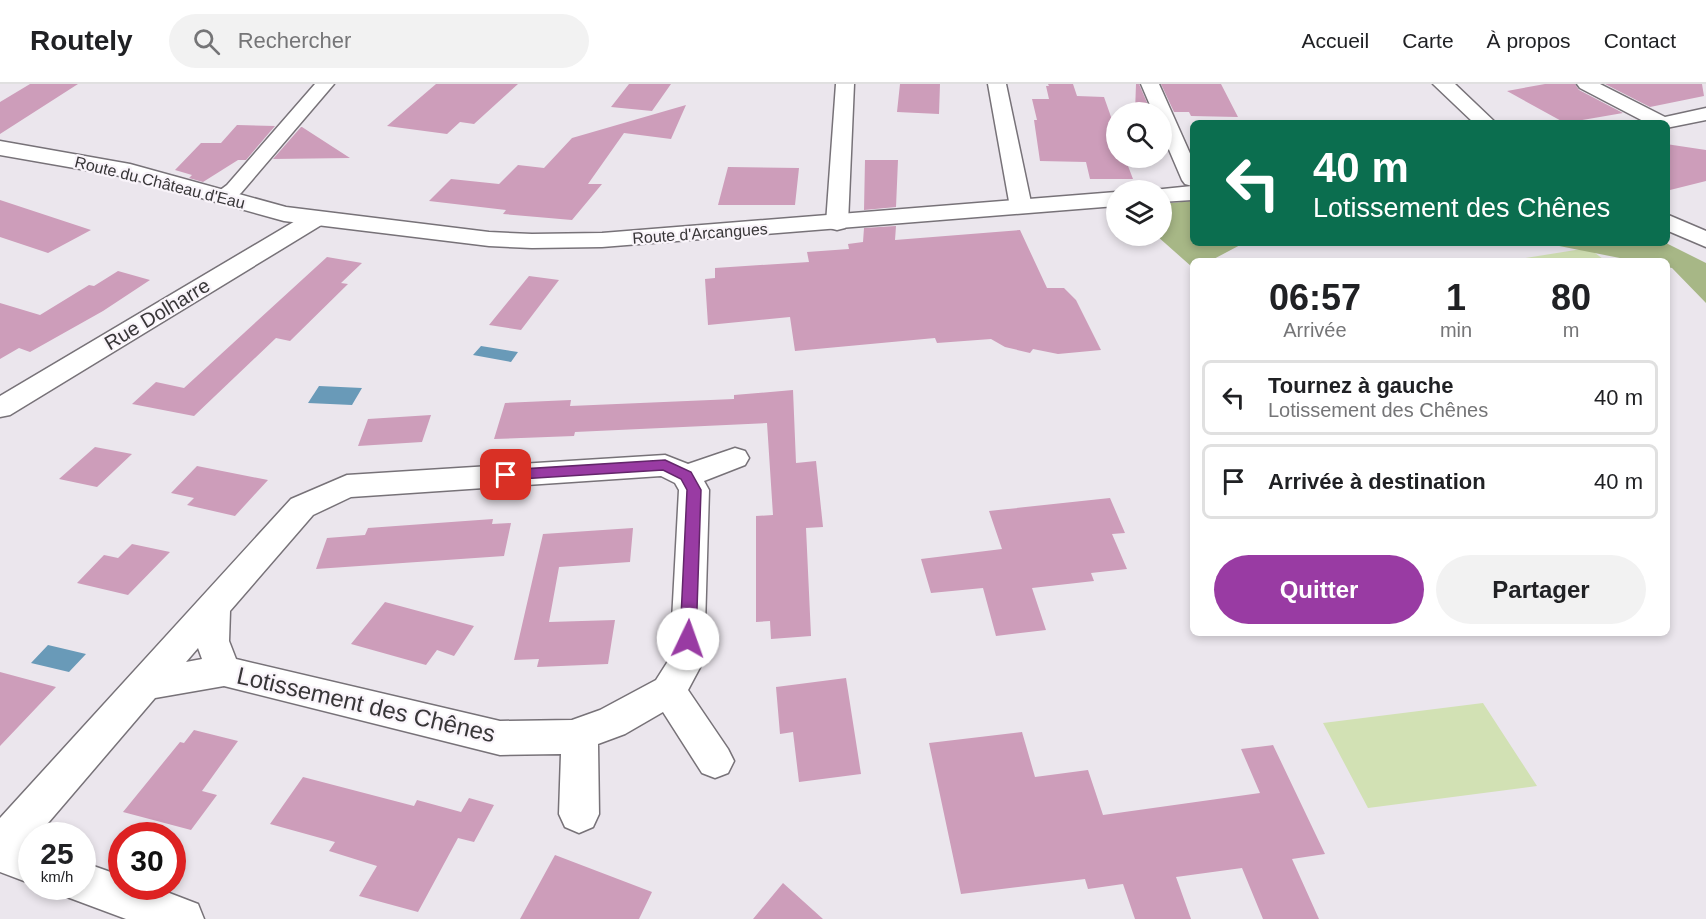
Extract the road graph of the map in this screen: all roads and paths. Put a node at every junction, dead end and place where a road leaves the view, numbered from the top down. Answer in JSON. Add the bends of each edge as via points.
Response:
{"nodes":[{"id":1,"x":325,"y":84,"type":"edge"},
{"id":2,"x":845,"y":84,"type":"edge"},
{"id":3,"x":997,"y":84,"type":"edge"},
{"id":4,"x":1150,"y":84,"type":"edge"},
{"id":5,"x":1443,"y":84,"type":"edge"},
{"id":6,"x":1586,"y":84,"type":"edge"},
{"id":7,"x":1706,"y":114,"type":"edge"},
{"id":8,"x":1483,"y":120,"type":"edge"},
{"id":9,"x":1657,"y":120,"type":"edge"},
{"id":10,"x":1670,"y":122,"type":"edge"},
{"id":11,"x":0,"y":148,"type":"edge"},
{"id":12,"x":1190,"y":175,"type":"edge"},
{"id":13,"x":1190,"y":193,"type":"edge"},
{"id":14,"x":1172,"y":194,"type":"edge"},
{"id":15,"x":222,"y":197,"type":"junction"},
{"id":16,"x":1106,"y":200,"type":"edge"},
{"id":17,"x":1021,"y":207,"type":"junction"},
{"id":18,"x":284,"y":214,"type":"joint"},
{"id":19,"x":315,"y":219,"type":"junction"},
{"id":20,"x":837,"y":223,"type":"junction"},
{"id":21,"x":1670,"y":223,"type":"edge"},
{"id":22,"x":1706,"y":240,"type":"edge"},
{"id":23,"x":0,"y":408,"type":"edge"},
{"id":24,"x":735,"y":458,"type":"dead end"},
{"id":25,"x":686,"y":476,"type":"junction"},
{"id":26,"x":214,"y":608,"type":"junction"},
{"id":27,"x":224,"y":671,"type":"junction"},
{"id":28,"x":147,"y":684,"type":"junction"},
{"id":29,"x":669,"y":691,"type":"junction"},
{"id":30,"x":580,"y":734,"type":"junction"},
{"id":31,"x":715,"y":761,"type":"dead end"},
{"id":32,"x":579,"y":814,"type":"dead end"},
{"id":33,"x":0,"y":850,"type":"edge"},
{"id":34,"x":18,"y":858,"type":"edge"},
{"id":35,"x":96,"y":887,"type":"edge"},
{"id":36,"x":183,"y":919,"type":"edge"}],
"edges":[{"from":1,"to":15,"type":"street","via":[[234,189]]},
{"from":2,"to":20,"type":"street"},
{"from":3,"to":17,"type":"street"},
{"from":4,"to":12,"type":"street"},
{"from":5,"to":8,"type":"street"},
{"from":6,"to":9,"type":"street"},
{"from":7,"to":10,"type":"street"},
{"from":11,"to":15,"type":"street","name":"Route du Château d'Eau","via":[[92,163]]},
{"from":13,"to":14,"type":"street"},
{"from":15,"to":18,"type":"street","name":"Route du Château d'Eau"},
{"from":16,"to":17,"type":"street","name":"Route d'Arcangues"},
{"from":17,"to":20,"type":"street","name":"Route d'Arcangues"},
{"from":18,"to":19,"type":"street","name":"Route d'Arcangues"},
{"from":19,"to":20,"type":"street","name":"Route d'Arcangues","via":[[532,241],[602,240]]},
{"from":19,"to":23,"type":"street","name":"Rue Dolharre"},
{"from":21,"to":22,"type":"street"},
{"from":24,"to":25,"type":"street"},
{"from":25,"to":26,"type":"street","via":[[665,465],[347,486],[302,507]]},
{"from":25,"to":29,"type":"street","via":[[694,490],[687,660]]},
{"from":26,"to":27,"type":"street","name":"Lotissement des Chênes","via":[[212,641]]},
{"from":26,"to":28,"type":"street"},
{"from":27,"to":28,"type":"street","name":"Lotissement des Chênes"},
{"from":27,"to":30,"type":"street","name":"Lotissement des Chênes","via":[[500,738]]},
{"from":28,"to":33,"type":"street"},
{"from":29,"to":30,"type":"street","name":"Lotissement des Chênes","via":[[612,722]]},
{"from":29,"to":31,"type":"street"},
{"from":30,"to":32,"type":"street"},
{"from":33,"to":34,"type":"street"},
{"from":35,"to":36,"type":"street"}]}
